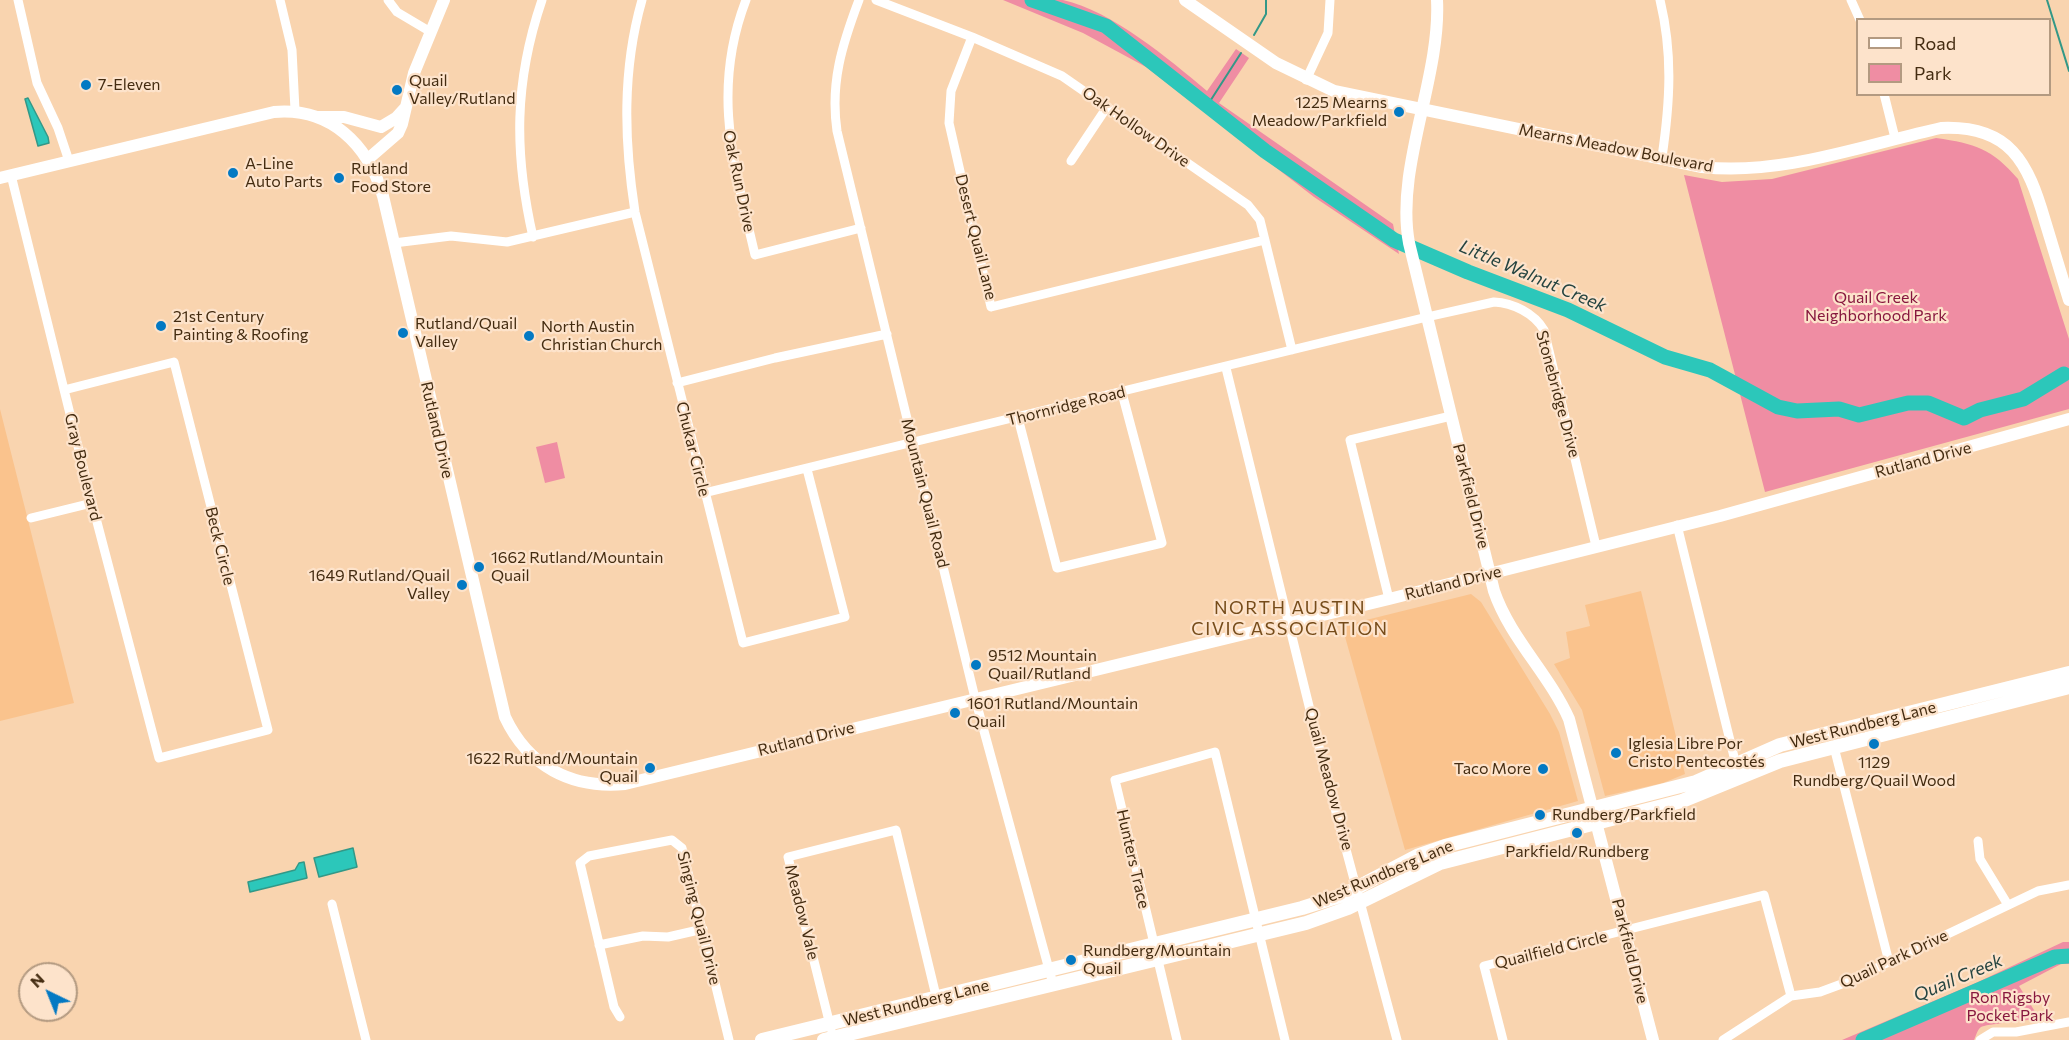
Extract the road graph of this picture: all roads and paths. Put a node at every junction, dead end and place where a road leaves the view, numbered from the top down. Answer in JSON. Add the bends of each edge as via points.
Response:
{"nodes":[{"id":1,"x":18,"y":0,"type":"edge"},
{"id":2,"x":280,"y":0,"type":"edge"},
{"id":3,"x":388,"y":0,"type":"edge"},
{"id":4,"x":444,"y":0,"type":"edge"},
{"id":5,"x":542,"y":0,"type":"edge"},
{"id":6,"x":642,"y":0,"type":"edge"},
{"id":7,"x":746,"y":0,"type":"edge"},
{"id":8,"x":860,"y":0,"type":"edge"},
{"id":9,"x":876,"y":0,"type":"edge"},
{"id":10,"x":1185,"y":0,"type":"edge"},
{"id":11,"x":1330,"y":0,"type":"edge"},
{"id":12,"x":1437,"y":0,"type":"edge"},
{"id":13,"x":1660,"y":0,"type":"edge"},
{"id":14,"x":1851,"y":0,"type":"edge"},
{"id":15,"x":1859,"y":18,"type":"edge"},
{"id":16,"x":429,"y":31,"type":"junction"},
{"id":17,"x":972,"y":37,"type":"junction"},
{"id":18,"x":1306,"y":80,"type":"junction"},
{"id":19,"x":1884,"y":96,"type":"edge"},
{"id":20,"x":406,"y":106,"type":"junction"},
{"id":21,"x":1107,"y":107,"type":"junction"},
{"id":22,"x":1422,"y":109,"type":"junction"},
{"id":23,"x":295,"y":110,"type":"junction"},
{"id":24,"x":318,"y":117,"type":"junction"},
{"id":25,"x":1895,"y":138,"type":"junction"},
{"id":26,"x":1662,"y":157,"type":"junction"},
{"id":27,"x":368,"y":159,"type":"junction"},
{"id":28,"x":69,"y":161,"type":"junction"},
{"id":29,"x":1071,"y":161,"type":"dead end"},
{"id":30,"x":6,"y":177,"type":"edge"},
{"id":31,"x":635,"y":212,"type":"junction"},
{"id":32,"x":861,"y":228,"type":"junction"},
{"id":33,"x":533,"y":237,"type":"junction"},
{"id":34,"x":1265,"y":240,"type":"junction"},
{"id":35,"x":394,"y":243,"type":"junction"},
{"id":36,"x":2069,"y":300,"type":"edge"},
{"id":37,"x":1427,"y":317,"type":"junction"},
{"id":38,"x":887,"y":334,"type":"junction"},
{"id":39,"x":1292,"y":350,"type":"junction"},
{"id":40,"x":1227,"y":368,"type":"junction"},
{"id":41,"x":677,"y":383,"type":"junction"},
{"id":42,"x":64,"y":390,"type":"junction"},
{"id":43,"x":1122,"y":393,"type":"junction"},
{"id":44,"x":1451,"y":416,"type":"junction"},
{"id":45,"x":1018,"y":418,"type":"junction"},
{"id":46,"x":2069,"y":419,"type":"edge"},
{"id":47,"x":913,"y":443,"type":"junction"},
{"id":48,"x":807,"y":469,"type":"junction"},
{"id":49,"x":704,"y":493,"type":"junction"},
{"id":50,"x":92,"y":503,"type":"junction"},
{"id":51,"x":31,"y":518,"type":"dead end"},
{"id":52,"x":1677,"y":525,"type":"junction"},
{"id":53,"x":1596,"y":546,"type":"junction"},
{"id":54,"x":1490,"y":574,"type":"junction"},
{"id":55,"x":1389,"y":599,"type":"junction"},
{"id":56,"x":1288,"y":623,"type":"junction"},
{"id":57,"x":2069,"y":673,"type":"edge"},
{"id":58,"x":2069,"y":687,"type":"edge"},
{"id":59,"x":975,"y":698,"type":"junction"},
{"id":60,"x":1997,"y":698,"type":"junction"},
{"id":61,"x":1834,"y":747,"type":"junction"},
{"id":62,"x":159,"y":758,"type":"joint"},
{"id":63,"x":1736,"y":763,"type":"junction"},
{"id":64,"x":1739,"y":777,"type":"junction"},
{"id":65,"x":1595,"y":815,"type":"junction"},
{"id":66,"x":1978,"y":841,"type":"dead end"},
{"id":67,"x":1457,"y":842,"type":"junction"},
{"id":68,"x":1461,"y":856,"type":"junction"},
{"id":69,"x":2069,"y":885,"type":"edge"},
{"id":70,"x":1360,"y":895,"type":"junction"},
{"id":71,"x":332,"y":903,"type":"dead end"},
{"id":72,"x":2008,"y":905,"type":"junction"},
{"id":73,"x":1255,"y":920,"type":"junction"},
{"id":74,"x":703,"y":929,"type":"junction"},
{"id":75,"x":1624,"y":932,"type":"junction"},
{"id":76,"x":1259,"y":934,"type":"junction"},
{"id":77,"x":599,"y":945,"type":"junction"},
{"id":78,"x":1154,"y":945,"type":"junction"},
{"id":79,"x":1157,"y":959,"type":"junction"},
{"id":80,"x":1889,"y":962,"type":"junction"},
{"id":81,"x":1049,"y":970,"type":"junction"},
{"id":82,"x":1053,"y":984,"type":"junction"},
{"id":83,"x":1791,"y":996,"type":"junction"},
{"id":84,"x":937,"y":997,"type":"junction"},
{"id":85,"x":940,"y":1011,"type":"junction"},
{"id":86,"x":620,"y":1017,"type":"dead end"},
{"id":87,"x":2069,"y":1023,"type":"edge"},
{"id":88,"x":830,"y":1035,"type":"edge"},
{"id":89,"x":1982,"y":1038,"type":"edge"},
{"id":90,"x":366,"y":1040,"type":"edge"},
{"id":91,"x":729,"y":1040,"type":"edge"},
{"id":92,"x":762,"y":1040,"type":"edge"},
{"id":93,"x":1177,"y":1040,"type":"edge"},
{"id":94,"x":1285,"y":1040,"type":"edge"},
{"id":95,"x":1397,"y":1040,"type":"edge"},
{"id":96,"x":1503,"y":1040,"type":"edge"},
{"id":97,"x":1653,"y":1040,"type":"edge"},
{"id":98,"x":1723,"y":1040,"type":"edge"}],
"edges":[{"from":1,"to":28,"type":"street","via":[[37,83]]},
{"from":2,"to":23,"type":"street","via":[[292,50]]},
{"from":3,"to":16,"type":"street","via":[[397,12]]},
{"from":4,"to":16,"type":"street"},
{"from":5,"to":33,"type":"street","via":[[524,64],[518,119],[520,167]]},
{"from":6,"to":31,"type":"street","name":"Chukar Circle","via":[[626,100],[628,170]]},
{"from":7,"to":32,"type":"street","name":"Oak Run Drive","via":[[729,63],[726,117],[755,255]]},
{"from":8,"to":32,"type":"street","name":"Mountain Quail Road","via":[[839,54],[834,100],[837,131]]},
{"from":9,"to":17,"type":"street","name":"Oak Hollow Drive"},
{"from":10,"to":18,"type":"street","name":"Mearns Meadow Boulevard"},
{"from":11,"to":18,"type":"street","via":[[1328,33]]},
{"from":12,"to":22,"type":"street","name":"Parkfield Drive","via":[[1436,31]]},
{"from":13,"to":26,"type":"street","via":[[1669,37],[1671,80]]},
{"from":14,"to":15,"type":"street"},
{"from":16,"to":20,"type":"street"},
{"from":17,"to":21,"type":"street","name":"Oak Hollow Drive","via":[[1062,76]]},
{"from":17,"to":34,"type":"street","name":"Desert Quail Lane","via":[[951,91],[949,123],[991,307]]},
{"from":18,"to":22,"type":"street","name":"Mearns Meadow Boulevard","via":[[1347,95]]},
{"from":19,"to":25,"type":"street"},
{"from":20,"to":24,"type":"street","via":[[381,127],[344,117]]},
{"from":20,"to":27,"type":"street","via":[[398,133]]},
{"from":21,"to":29,"type":"street"},
{"from":21,"to":34,"type":"street","name":"Oak Hollow Drive","via":[[1248,205],[1260,220]]},
{"from":22,"to":26,"type":"street","name":"Mearns Meadow Boulevard"},
{"from":22,"to":37,"type":"street","name":"Parkfield Drive","via":[[1406,224]]},
{"from":23,"to":24,"type":"street","name":"Rutland Drive"},
{"from":23,"to":28,"type":"street","name":"Rutland Drive","via":[[250,116]]},
{"from":24,"to":27,"type":"street","name":"Rutland Drive","via":[[357,143]]},
{"from":25,"to":26,"type":"street","name":"Mearns Meadow Boulevard","via":[[1750,170],[1701,167]]},
{"from":25,"to":36,"type":"street","name":"Mearns Meadow Boulevard","via":[[1964,127],[1984,132],[2012,150],[2036,188]]},
{"from":27,"to":35,"type":"street","name":"Rutland Drive","via":[[377,177]]},
{"from":28,"to":30,"type":"street","name":"Rutland Drive"},
{"from":30,"to":42,"type":"street","name":"Gray Boulevard"},
{"from":31,"to":33,"type":"street"},
{"from":31,"to":41,"type":"street","name":"Chukar Circle"},
{"from":32,"to":38,"type":"street","name":"Mountain Quail Road"},
{"from":33,"to":35,"type":"street","via":[[507,243],[451,236]]},
{"from":34,"to":39,"type":"street","name":"Oak Hollow Drive"},
{"from":35,"to":59,"type":"street","name":"Rutland Drive","via":[[500,703],[511,730],[536,760],[577,782],[625,783]]},
{"from":37,"to":39,"type":"street","name":"Thornridge Road"},
{"from":37,"to":44,"type":"street","name":"Parkfield Drive"},
{"from":37,"to":53,"type":"street","name":"Stonebridge Drive","via":[[1494,302],[1532,316],[1541,325]]},
{"from":38,"to":41,"type":"street"},
{"from":38,"to":47,"type":"street","name":"Mountain Quail Road"},
{"from":39,"to":40,"type":"street","name":"Thornridge Road"},
{"from":40,"to":43,"type":"street","name":"Thornridge Road"},
{"from":40,"to":56,"type":"street","name":"Quail Meadow Drive"},
{"from":41,"to":49,"type":"street","name":"Chukar Circle"},
{"from":42,"to":50,"type":"street","name":"Gray Boulevard"},
{"from":42,"to":62,"type":"street","name":"Beck Circle","via":[[174,362],[268,730]]},
{"from":43,"to":45,"type":"street","name":"Thornridge Road"},
{"from":43,"to":45,"type":"street","via":[[1162,543],[1057,568]]},
{"from":44,"to":54,"type":"street","name":"Parkfield Drive"},
{"from":44,"to":55,"type":"street","via":[[1350,440]]},
{"from":45,"to":47,"type":"street","name":"Thornridge Road"},
{"from":46,"to":52,"type":"street","name":"Rutland Drive"},
{"from":47,"to":48,"type":"street","name":"Thornridge Road"},
{"from":47,"to":59,"type":"street","name":"Mountain Quail Road"},
{"from":48,"to":49,"type":"street","name":"Thornridge Road"},
{"from":48,"to":49,"type":"street","name":"Chukar Circle","via":[[845,616],[743,643]]},
{"from":50,"to":51,"type":"street"},
{"from":50,"to":62,"type":"street","name":"Gray Boulevard"},
{"from":52,"to":53,"type":"street","name":"Rutland Drive"},
{"from":52,"to":63,"type":"street"},
{"from":53,"to":54,"type":"street","name":"Rutland Drive"},
{"from":54,"to":55,"type":"street","name":"Rutland Drive"},
{"from":54,"to":65,"type":"street","name":"Parkfield Drive","via":[[1502,610],[1563,705],[1576,738]]},
{"from":55,"to":56,"type":"street","name":"Rutland Drive"},
{"from":56,"to":59,"type":"street","name":"Rutland Drive"},
{"from":56,"to":70,"type":"street","name":"Quail Meadow Drive"},
{"from":57,"to":60,"type":"main road","name":"West Rundberg Lane"},
{"from":58,"to":60,"type":"main road","name":"West Rundberg Lane"},
{"from":59,"to":81,"type":"street","name":"Mountain Quail Road"},
{"from":60,"to":61,"type":"main road","name":"West Rundberg Lane"},
{"from":60,"to":63,"type":"main road","name":"West Rundberg Lane","via":[[1780,745]]},
{"from":61,"to":64,"type":"main road","name":"West Rundberg Lane"},
{"from":61,"to":80,"type":"street"},
{"from":63,"to":64,"type":"street"},
{"from":63,"to":65,"type":"main road","name":"West Rundberg Lane","via":[[1696,782]]},
{"from":64,"to":65,"type":"main road","name":"West Rundberg Lane","via":[[1682,801]]},
{"from":65,"to":67,"type":"main road","name":"West Rundberg Lane"},
{"from":65,"to":68,"type":"main road","name":"West Rundberg Lane"},
{"from":65,"to":75,"type":"street","name":"Parkfield Drive"},
{"from":66,"to":72,"type":"street","via":[[1980,859]]},
{"from":67,"to":68,"type":"main road"},
{"from":67,"to":70,"type":"main road","name":"West Rundberg Lane","via":[[1419,855]]},
{"from":68,"to":70,"type":"main road","name":"West Rundberg Lane"},
{"from":69,"to":72,"type":"street","name":"Quail Park Drive","via":[[2038,891]]},
{"from":70,"to":73,"type":"main road","name":"West Rundberg Lane"},
{"from":70,"to":76,"type":"main road","name":"West Rundberg Lane","via":[[1332,915]]},
{"from":70,"to":95,"type":"street","name":"Quail Meadow Drive"},
{"from":71,"to":90,"type":"street"},
{"from":72,"to":80,"type":"street","name":"Quail Park Drive"},
{"from":73,"to":76,"type":"street"},
{"from":73,"to":78,"type":"main road","name":"West Rundberg Lane"},
{"from":73,"to":78,"type":"street","name":"Hunters Trace","via":[[1215,752],[1115,780]]},
{"from":74,"to":77,"type":"street"},
{"from":74,"to":77,"type":"street","name":"Singing Quail Drive","via":[[682,848],[668,840],[581,861]]},
{"from":74,"to":91,"type":"street","name":"Singing Quail Drive"},
{"from":75,"to":83,"type":"street","name":"Quailfield Circle","via":[[1764,894]]},
{"from":75,"to":96,"type":"street","name":"Quailfield Circle","via":[[1484,966]]},
{"from":75,"to":97,"type":"street","name":"Parkfield Drive"},
{"from":76,"to":79,"type":"main road","name":"West Rundberg Lane"},
{"from":76,"to":94,"type":"street"},
{"from":77,"to":86,"type":"street","name":"Singing Quail Drive"},
{"from":78,"to":79,"type":"street","name":"Hunters Trace"},
{"from":78,"to":81,"type":"main road","name":"West Rundberg Lane"},
{"from":79,"to":82,"type":"main road","name":"West Rundberg Lane"},
{"from":79,"to":93,"type":"street","name":"Hunters Trace"},
{"from":80,"to":83,"type":"street","name":"Quail Park Drive","via":[[1829,989]]},
{"from":81,"to":82,"type":"street","name":"Mountain Quail Road"},
{"from":81,"to":84,"type":"main road","name":"West Rundberg Lane"},
{"from":82,"to":85,"type":"main road","name":"West Rundberg Lane"},
{"from":83,"to":98,"type":"street","name":"Quail Park Drive"},
{"from":84,"to":85,"type":"street"},
{"from":84,"to":88,"type":"main road","name":"West Rundberg Lane"},
{"from":84,"to":88,"type":"street","name":"Meadow Vale","via":[[896,830],[788,857]]},
{"from":85,"to":88,"type":"main road","name":"West Rundberg Lane"},
{"from":87,"to":89,"type":"street","via":[[1994,1032]]},
{"from":88,"to":92,"type":"main road","name":"West Rundberg Lane"}]}
